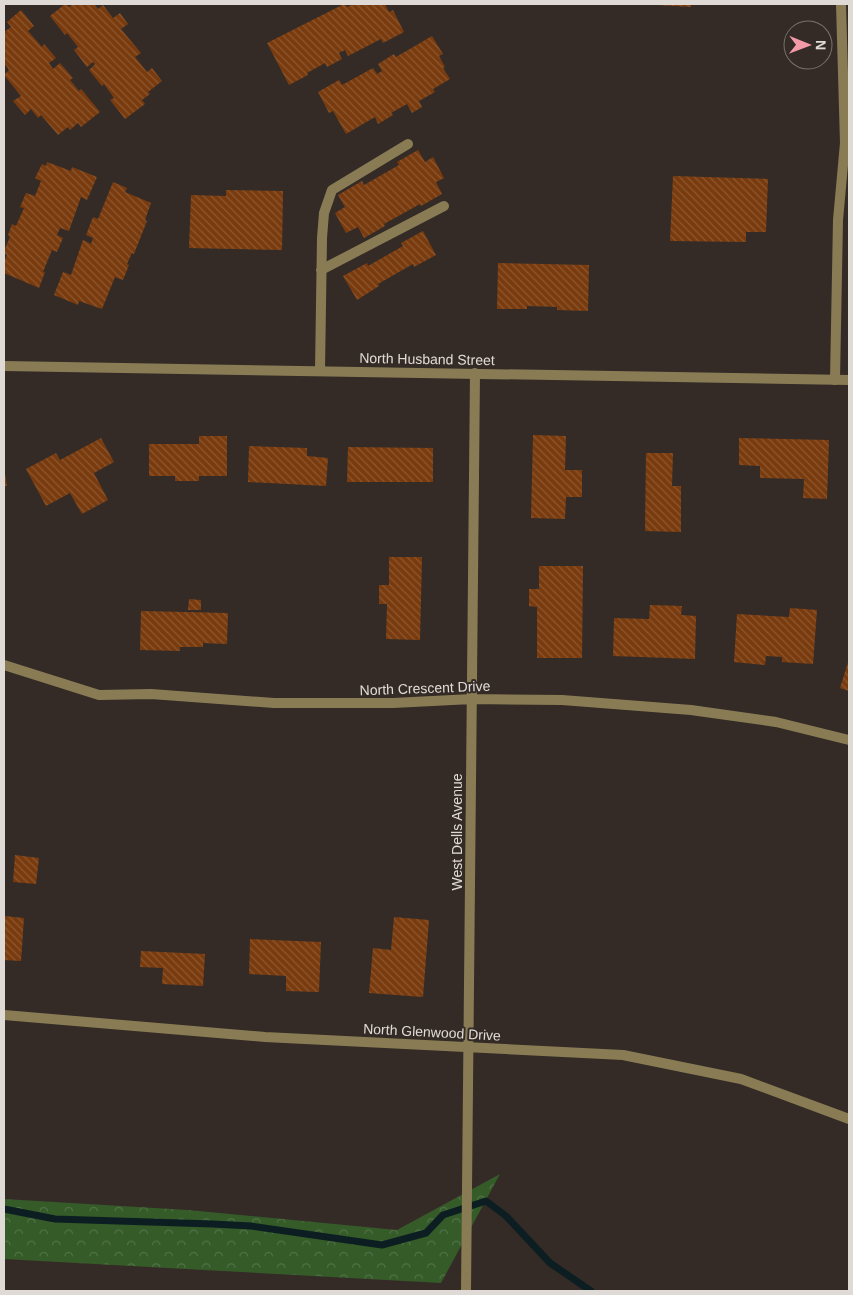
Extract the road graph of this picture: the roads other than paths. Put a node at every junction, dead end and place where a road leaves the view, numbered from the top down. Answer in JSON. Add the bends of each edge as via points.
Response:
{"nodes":[{"id":1,"x":841,"y":4,"type":"edge"},
{"id":2,"x":408,"y":144,"type":"dead end"},
{"id":3,"x":444,"y":206,"type":"dead end"},
{"id":4,"x":321,"y":270,"type":"junction"},
{"id":5,"x":4,"y":366,"type":"edge"},
{"id":6,"x":320,"y":371,"type":"junction"},
{"id":7,"x":475,"y":373,"type":"junction"},
{"id":8,"x":835,"y":380,"type":"junction"},
{"id":9,"x":849,"y":380,"type":"edge"},
{"id":10,"x":4,"y":664,"type":"edge"},
{"id":11,"x":472,"y":699,"type":"junction"},
{"id":12,"x":849,"y":740,"type":"edge"},
{"id":13,"x":4,"y":1015,"type":"edge"},
{"id":14,"x":469,"y":1048,"type":"junction"},
{"id":15,"x":849,"y":1120,"type":"edge"},
{"id":16,"x":466,"y":1291,"type":"edge"}],
"edges":[{"from":1,"to":8,"type":"street","via":[[845,143],[838,220]]},
{"from":2,"to":4,"type":"street","via":[[332,190],[324,213]]},
{"from":3,"to":4,"type":"street"},
{"from":4,"to":6,"type":"street"},
{"from":5,"to":6,"type":"street","name":"North Husband Street"},
{"from":6,"to":7,"type":"street","name":"North Husband Street"},
{"from":7,"to":8,"type":"street","name":"North Husband Street"},
{"from":7,"to":11,"type":"street","name":"West Dells Avenue"},
{"from":8,"to":9,"type":"street","name":"North Husband Street"},
{"from":10,"to":11,"type":"street","name":"North Crescent Drive","via":[[99,695],[151,694],[274,703]]},
{"from":11,"to":12,"type":"street","name":"North Crescent Drive","via":[[562,700],[690,710],[776,722]]},
{"from":11,"to":14,"type":"street","name":"West Dells Avenue"},
{"from":13,"to":14,"type":"street","name":"North Glenwood Drive","via":[[265,1037]]},
{"from":14,"to":15,"type":"street","name":"North Glenwood Drive","via":[[623,1055],[741,1079]]},
{"from":14,"to":16,"type":"street","name":"West Dells Avenue"}]}
